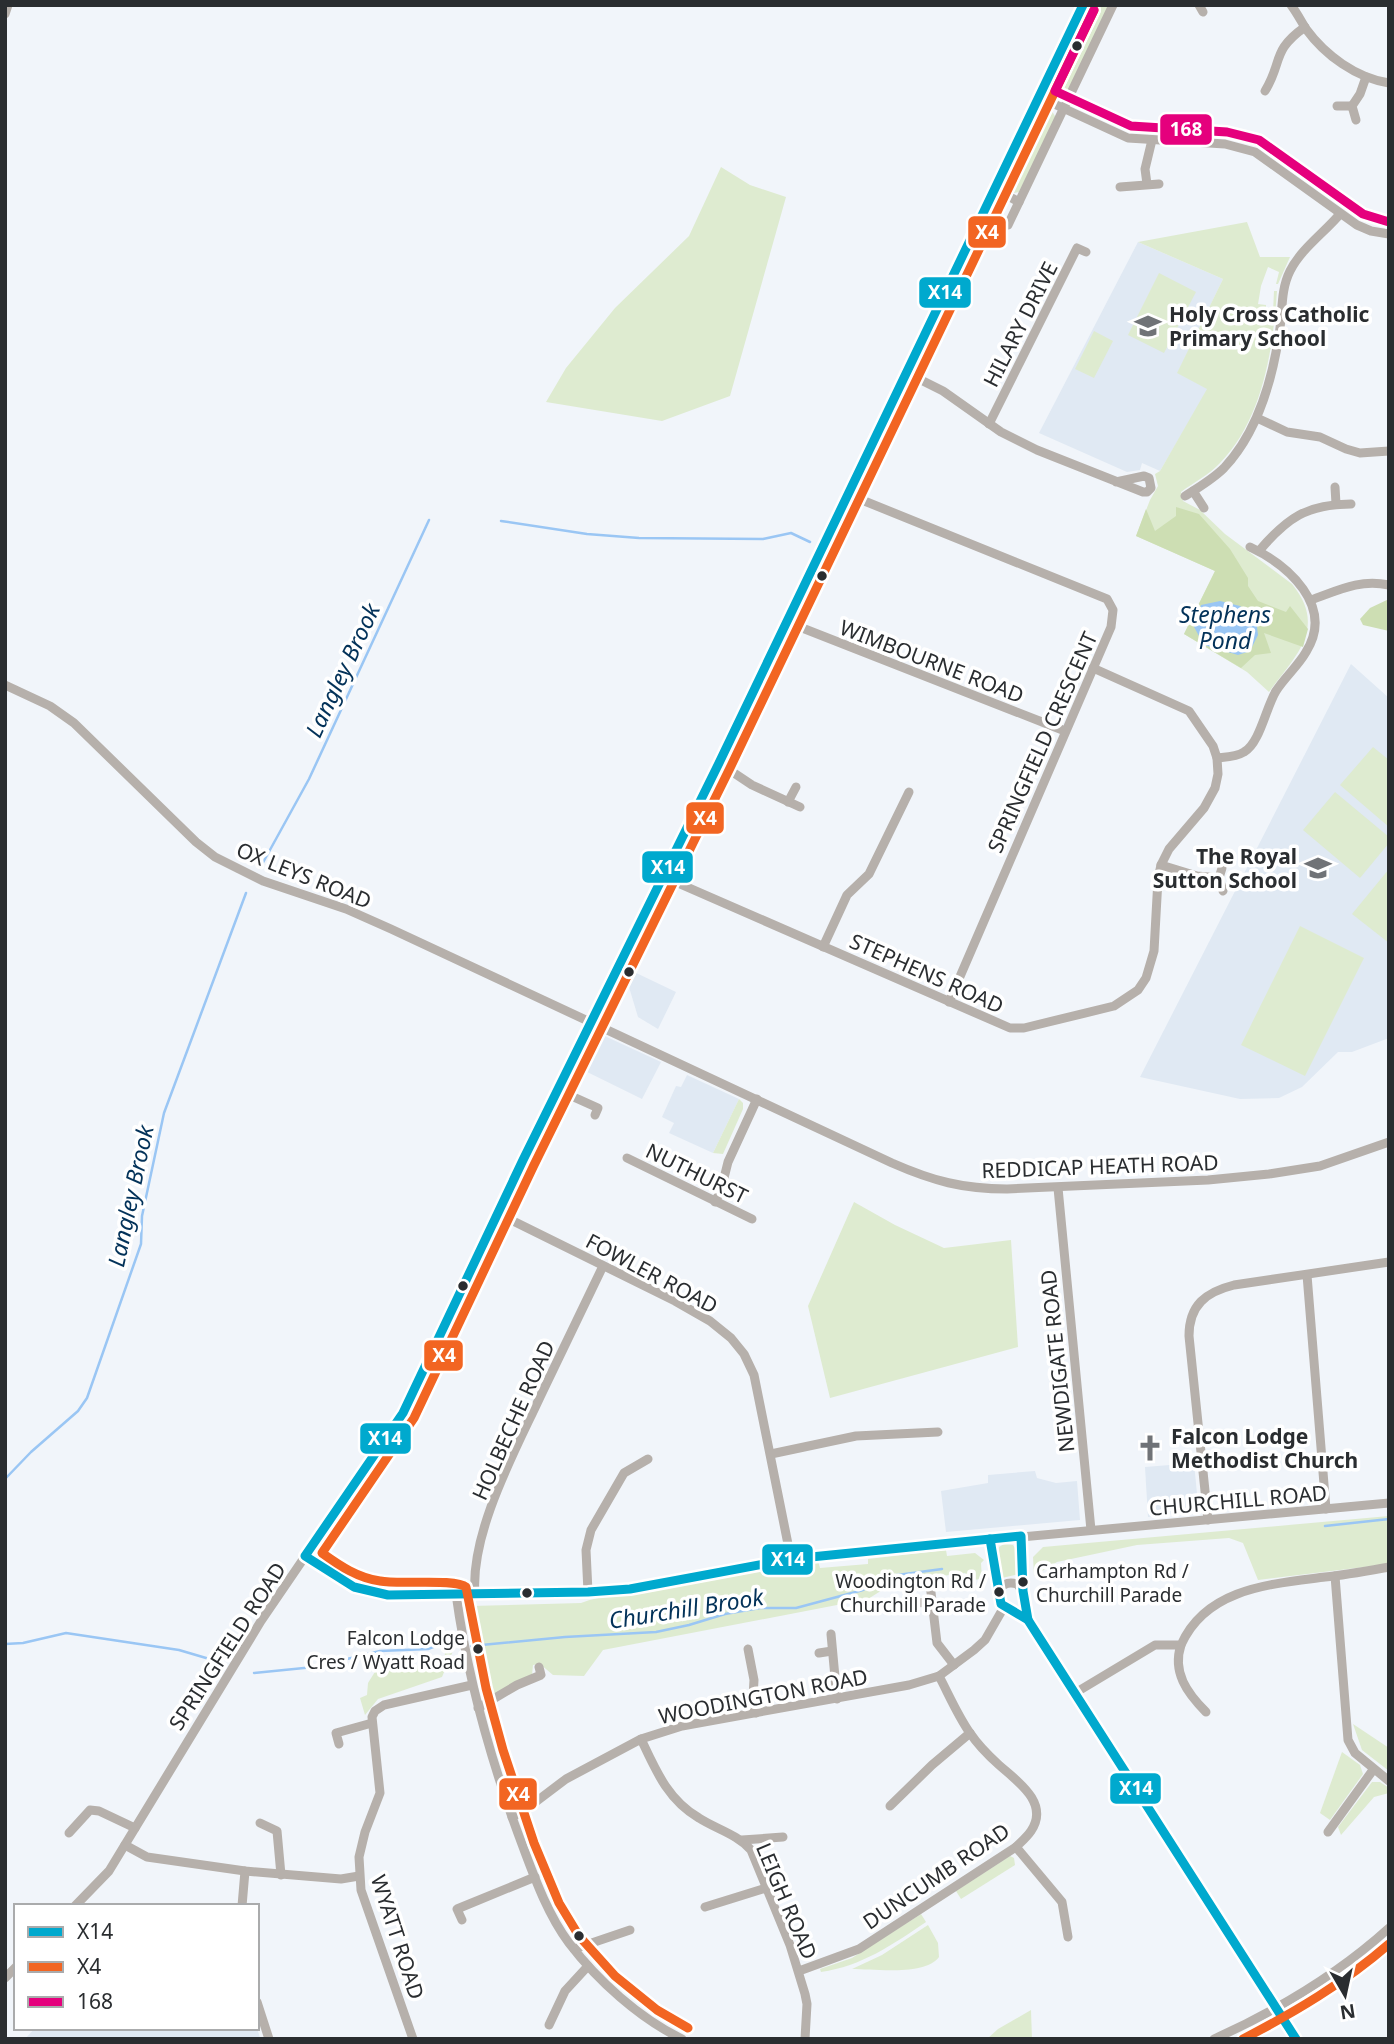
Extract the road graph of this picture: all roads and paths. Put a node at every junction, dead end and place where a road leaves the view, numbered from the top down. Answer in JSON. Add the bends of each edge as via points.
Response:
{"nodes":[{"id":1,"x":8,"y":5,"type":"edge"},
{"id":2,"x":1083,"y":5,"type":"edge"},
{"id":3,"x":1113,"y":5,"type":"edge"},
{"id":4,"x":1291,"y":5,"type":"edge"},
{"id":5,"x":5,"y":14,"type":"edge"},
{"id":6,"x":1305,"y":27,"type":"junction"},
{"id":7,"x":1366,"y":76,"type":"junction"},
{"id":8,"x":1272,"y":80,"type":"junction"},
{"id":9,"x":1389,"y":83,"type":"edge"},
{"id":10,"x":1283,"y":85,"type":"dead end"},
{"id":11,"x":1265,"y":91,"type":"dead end"},
{"id":12,"x":1040,"y":97,"type":"junction"},
{"id":13,"x":1337,"y":106,"type":"dead end"},
{"id":14,"x":1352,"y":106,"type":"junction"},
{"id":15,"x":1065,"y":109,"type":"junction"},
{"id":16,"x":1356,"y":120,"type":"dead end"},
{"id":17,"x":1152,"y":140,"type":"junction"},
{"id":18,"x":1147,"y":184,"type":"junction"},
{"id":19,"x":1158,"y":184,"type":"dead end"},
{"id":20,"x":1120,"y":187,"type":"dead end"},
{"id":21,"x":1008,"y":196,"type":"dead end"},
{"id":22,"x":1019,"y":202,"type":"junction"},
{"id":23,"x":1340,"y":214,"type":"junction"},
{"id":24,"x":1008,"y":225,"type":"dead end"},
{"id":25,"x":1389,"y":234,"type":"edge"},
{"id":26,"x":1086,"y":252,"type":"dead end"},
{"id":27,"x":907,"y":373,"type":"junction"},
{"id":28,"x":1257,"y":418,"type":"junction"},
{"id":29,"x":989,"y":424,"type":"junction"},
{"id":30,"x":1389,"y":451,"type":"edge"},
{"id":31,"x":1116,"y":481,"type":"dead end"},
{"id":32,"x":1335,"y":487,"type":"dead end"},
{"id":33,"x":847,"y":494,"type":"junction"},
{"id":34,"x":1336,"y":504,"type":"junction"},
{"id":35,"x":1351,"y":504,"type":"dead end"},
{"id":36,"x":1204,"y":508,"type":"dead end"},
{"id":37,"x":1389,"y":585,"type":"edge"},
{"id":38,"x":1311,"y":600,"type":"junction"},
{"id":39,"x":787,"y":622,"type":"junction"},
{"id":40,"x":1093,"y":668,"type":"junction"},
{"id":41,"x":5,"y":685,"type":"edge"},
{"id":42,"x":1065,"y":731,"type":"junction"},
{"id":43,"x":1217,"y":758,"type":"junction"},
{"id":44,"x":719,"y":763,"type":"junction"},
{"id":45,"x":796,"y":787,"type":"dead end"},
{"id":46,"x":909,"y":792,"type":"dead end"},
{"id":47,"x":789,"y":802,"type":"junction"},
{"id":48,"x":800,"y":807,"type":"dead end"},
{"id":49,"x":1161,"y":864,"type":"junction"},
{"id":50,"x":1222,"y":868,"type":"dead end"},
{"id":51,"x":664,"y":877,"type":"junction"},
{"id":52,"x":1219,"y":878,"type":"junction"},
{"id":53,"x":1223,"y":891,"type":"dead end"},
{"id":54,"x":823,"y":947,"type":"junction"},
{"id":55,"x":949,"y":1002,"type":"junction"},
{"id":56,"x":591,"y":1021,"type":"junction"},
{"id":57,"x":558,"y":1090,"type":"junction"},
{"id":58,"x":757,"y":1098,"type":"junction"},
{"id":59,"x":595,"y":1115,"type":"dead end"},
{"id":60,"x":1389,"y":1143,"type":"edge"},
{"id":61,"x":626,"y":1158,"type":"dead end"},
{"id":62,"x":1058,"y":1188,"type":"junction"},
{"id":63,"x":715,"y":1202,"type":"junction"},
{"id":64,"x":499,"y":1214,"type":"junction"},
{"id":65,"x":752,"y":1219,"type":"dead end"},
{"id":66,"x":1389,"y":1262,"type":"edge"},
{"id":67,"x":603,"y":1266,"type":"junction"},
{"id":68,"x":1307,"y":1275,"type":"junction"},
{"id":69,"x":938,"y":1432,"type":"dead end"},
{"id":70,"x":771,"y":1454,"type":"junction"},
{"id":71,"x":648,"y":1459,"type":"dead end"},
{"id":72,"x":1389,"y":1503,"type":"edge"},
{"id":73,"x":1326,"y":1509,"type":"junction"},
{"id":74,"x":1208,"y":1520,"type":"junction"},
{"id":75,"x":1091,"y":1530,"type":"junction"},
{"id":76,"x":1021,"y":1536,"type":"junction"},
{"id":77,"x":990,"y":1539,"type":"junction"},
{"id":78,"x":305,"y":1556,"type":"junction"},
{"id":79,"x":791,"y":1559,"type":"junction"},
{"id":80,"x":1389,"y":1567,"type":"edge"},
{"id":81,"x":1335,"y":1576,"type":"junction"},
{"id":82,"x":930,"y":1584,"type":"dead end"},
{"id":83,"x":588,"y":1592,"type":"junction"},
{"id":84,"x":456,"y":1594,"type":"junction"},
{"id":85,"x":475,"y":1594,"type":"junction"},
{"id":86,"x":1024,"y":1595,"type":"junction"},
{"id":87,"x":998,"y":1597,"type":"junction"},
{"id":88,"x":932,"y":1602,"type":"junction"},
{"id":89,"x":915,"y":1603,"type":"dead end"},
{"id":90,"x":1007,"y":1607,"type":"junction"},
{"id":91,"x":1028,"y":1620,"type":"junction"},
{"id":92,"x":831,"y":1634,"type":"dead end"},
{"id":93,"x":1181,"y":1645,"type":"junction"},
{"id":94,"x":748,"y":1649,"type":"dead end"},
{"id":95,"x":832,"y":1651,"type":"junction"},
{"id":96,"x":819,"y":1653,"type":"dead end"},
{"id":97,"x":954,"y":1665,"type":"junction"},
{"id":98,"x":539,"y":1667,"type":"dead end"},
{"id":99,"x":939,"y":1676,"type":"junction"},
{"id":100,"x":472,"y":1685,"type":"junction"},
{"id":101,"x":1075,"y":1693,"type":"junction"},
{"id":102,"x":837,"y":1699,"type":"junction"},
{"id":103,"x":478,"y":1708,"type":"junction"},
{"id":104,"x":1206,"y":1712,"type":"dead end"},
{"id":105,"x":756,"y":1713,"type":"junction"},
{"id":106,"x":372,"y":1723,"type":"junction"},
{"id":107,"x":970,"y":1733,"type":"junction"},
{"id":108,"x":641,"y":1739,"type":"junction"},
{"id":109,"x":339,"y":1744,"type":"dead end"},
{"id":110,"x":1373,"y":1770,"type":"junction"},
{"id":111,"x":1389,"y":1781,"type":"edge"},
{"id":112,"x":890,"y":1806,"type":"dead end"},
{"id":113,"x":512,"y":1817,"type":"junction"},
{"id":114,"x":260,"y":1823,"type":"dead end"},
{"id":115,"x":135,"y":1828,"type":"junction"},
{"id":116,"x":1328,"y":1832,"type":"dead end"},
{"id":117,"x":68,"y":1833,"type":"dead end"},
{"id":118,"x":783,"y":1837,"type":"dead end"},
{"id":119,"x":741,"y":1840,"type":"junction"},
{"id":120,"x":125,"y":1845,"type":"junction"},
{"id":121,"x":1016,"y":1847,"type":"junction"},
{"id":122,"x":246,"y":1871,"type":"junction"},
{"id":123,"x":281,"y":1875,"type":"junction"},
{"id":124,"x":359,"y":1876,"type":"junction"},
{"id":125,"x":534,"y":1877,"type":"junction"},
{"id":126,"x":766,"y":1888,"type":"junction"},
{"id":127,"x":77,"y":1904,"type":"edge"},
{"id":128,"x":242,"y":1904,"type":"edge"},
{"id":129,"x":705,"y":1907,"type":"dead end"},
{"id":130,"x":462,"y":1920,"type":"dead end"},
{"id":131,"x":1389,"y":1928,"type":"edge"},
{"id":132,"x":630,"y":1930,"type":"dead end"},
{"id":133,"x":1068,"y":1937,"type":"dead end"},
{"id":134,"x":573,"y":1948,"type":"junction"},
{"id":135,"x":588,"y":1966,"type":"junction"},
{"id":136,"x":799,"y":1971,"type":"junction"},
{"id":137,"x":259,"y":2008,"type":"edge"},
{"id":138,"x":1278,"y":2009,"type":"junction"},
{"id":139,"x":549,"y":2025,"type":"dead end"},
{"id":140,"x":270,"y":2039,"type":"edge"},
{"id":141,"x":413,"y":2039,"type":"edge"},
{"id":142,"x":682,"y":2039,"type":"edge"},
{"id":143,"x":804,"y":2039,"type":"edge"},
{"id":144,"x":1214,"y":2039,"type":"edge"},
{"id":145,"x":1296,"y":2039,"type":"edge"}],
"edges":[{"from":1,"to":5,"type":"street"},
{"from":2,"to":12,"type":"street","name":"SPRINGFIELD ROAD"},
{"from":3,"to":15,"type":"street"},
{"from":4,"to":6,"type":"street"},
{"from":6,"to":7,"type":"street","via":[[1330,54]]},
{"from":6,"to":8,"type":"street","via":[[1282,48]]},
{"from":7,"to":9,"type":"street"},
{"from":7,"to":14,"type":"street"},
{"from":8,"to":10,"type":"street"},
{"from":8,"to":11,"type":"street"},
{"from":12,"to":15,"type":"street"},
{"from":12,"to":27,"type":"street","name":"SPRINGFIELD ROAD"},
{"from":13,"to":14,"type":"street"},
{"from":14,"to":16,"type":"street"},
{"from":15,"to":17,"type":"street","via":[[1121,136]]},
{"from":15,"to":22,"type":"street"},
{"from":17,"to":18,"type":"street","via":[[1145,169]]},
{"from":17,"to":23,"type":"street","via":[[1225,144],[1255,152]]},
{"from":18,"to":19,"type":"street"},
{"from":18,"to":20,"type":"street"},
{"from":21,"to":22,"type":"street"},
{"from":22,"to":24,"type":"street"},
{"from":23,"to":25,"type":"street","via":[[1371,231]]},
{"from":23,"to":28,"type":"street","via":[[1289,272],[1279,334]]},
{"from":26,"to":29,"type":"street","name":"HILARY DRIVE","via":[[1077,248]]},
{"from":27,"to":29,"type":"street","via":[[943,391]]},
{"from":27,"to":33,"type":"street","name":"SPRINGFIELD ROAD"},
{"from":28,"to":30,"type":"street","via":[[1287,432],[1320,437],[1360,453]]},
{"from":28,"to":36,"type":"street","via":[[1224,468],[1189,494]]},
{"from":29,"to":31,"type":"street","via":[[1037,450]]},
{"from":32,"to":34,"type":"street"},
{"from":33,"to":39,"type":"street","name":"SPRINGFIELD ROAD"},
{"from":33,"to":40,"type":"street","name":"SPRINGFIELD CRESCENT","via":[[1107,599],[1114,617]]},
{"from":34,"to":35,"type":"street"},
{"from":34,"to":38,"type":"street","via":[[1294,517],[1255,549],[1290,575]]},
{"from":37,"to":38,"type":"street","via":[[1361,582]]},
{"from":38,"to":43,"type":"street","via":[[1314,625],[1307,651],[1276,691],[1252,745],[1238,755]]},
{"from":39,"to":42,"type":"street","name":"WIMBOURNE ROAD"},
{"from":39,"to":44,"type":"street","name":"SPRINGFIELD ROAD"},
{"from":40,"to":42,"type":"street","name":"SPRINGFIELD CRESCENT"},
{"from":40,"to":43,"type":"street","via":[[1189,711]]},
{"from":41,"to":56,"type":"street","name":"OX LEYS ROAD","via":[[74,723],[215,857],[263,881],[346,909]]},
{"from":42,"to":55,"type":"street","name":"SPRINGFIELD CRESCENT"},
{"from":43,"to":49,"type":"street","name":"STEPHENS ROAD","via":[[1218,774],[1204,808]]},
{"from":44,"to":47,"type":"street"},
{"from":44,"to":51,"type":"street","name":"SPRINGFIELD ROAD"},
{"from":45,"to":47,"type":"street"},
{"from":46,"to":54,"type":"street","via":[[909,804],[870,874],[847,895]]},
{"from":47,"to":48,"type":"street"},
{"from":49,"to":52,"type":"street"},
{"from":49,"to":55,"type":"street","name":"STEPHENS ROAD","via":[[1154,951],[1146,978],[1128,998],[1098,1012],[1024,1028],[1010,1028]]},
{"from":50,"to":52,"type":"street"},
{"from":51,"to":54,"type":"street","name":"STEPHENS ROAD"},
{"from":51,"to":56,"type":"street","name":"SPRINGFIELD ROAD"},
{"from":52,"to":53,"type":"street"},
{"from":54,"to":55,"type":"street","name":"STEPHENS ROAD"},
{"from":56,"to":57,"type":"street","name":"SPRINGFIELD ROAD"},
{"from":56,"to":58,"type":"street","name":"REDDICAP HEATH ROAD"},
{"from":57,"to":59,"type":"street","via":[[598,1108]]},
{"from":57,"to":64,"type":"street","name":"SPRINGFIELD ROAD"},
{"from":58,"to":62,"type":"street","name":"REDDICAP HEATH ROAD","via":[[937,1181],[974,1189]]},
{"from":58,"to":63,"type":"street"},
{"from":60,"to":62,"type":"street","name":"REDDICAP HEATH ROAD","via":[[1320,1166],[1269,1174]]},
{"from":61,"to":63,"type":"street","name":"NUTHURST"},
{"from":62,"to":75,"type":"street","name":"NEWDIGATE ROAD"},
{"from":63,"to":65,"type":"street","name":"NUTHURST"},
{"from":64,"to":67,"type":"street","name":"FOWLER ROAD"},
{"from":64,"to":78,"type":"street","name":"SPRINGFIELD ROAD","via":[[403,1413]]},
{"from":66,"to":68,"type":"street"},
{"from":67,"to":70,"type":"street","name":"FOWLER ROAD","via":[[675,1301],[731,1338],[754,1375]]},
{"from":67,"to":85,"type":"street","name":"HOLBECHE ROAD","via":[[495,1496],[479,1552]]},
{"from":68,"to":73,"type":"street"},
{"from":68,"to":74,"type":"street","via":[[1222,1288],[1201,1300],[1193,1312],[1189,1336]]},
{"from":69,"to":70,"type":"street","via":[[856,1436]]},
{"from":70,"to":79,"type":"street","name":"FOWLER ROAD"},
{"from":71,"to":83,"type":"street","via":[[624,1473],[591,1530],[586,1550]]},
{"from":72,"to":73,"type":"street","name":"CHURCHILL ROAD"},
{"from":73,"to":74,"type":"street","name":"CHURCHILL ROAD"},
{"from":74,"to":75,"type":"street","name":"CHURCHILL ROAD"},
{"from":75,"to":76,"type":"street","name":"CHURCHILL ROAD"},
{"from":76,"to":77,"type":"street","name":"CHURCHILL ROAD"},
{"from":76,"to":86,"type":"street"},
{"from":77,"to":79,"type":"street","name":"CHURCHILL ROAD"},
{"from":77,"to":87,"type":"street"},
{"from":78,"to":84,"type":"street","via":[[343,1581],[373,1593]]},
{"from":78,"to":115,"type":"street","name":"SPRINGFIELD ROAD"},
{"from":79,"to":83,"type":"street"},
{"from":80,"to":81,"type":"street"},
{"from":81,"to":93,"type":"street","via":[[1231,1595],[1204,1614],[1186,1632]]},
{"from":81,"to":110,"type":"street","via":[[1348,1740]]},
{"from":82,"to":88,"type":"street"},
{"from":83,"to":85,"type":"street"},
{"from":84,"to":85,"type":"street"},
{"from":84,"to":100,"type":"street"},
{"from":86,"to":87,"type":"street","via":[[1017,1584],[1008,1583]]},
{"from":86,"to":90,"type":"street","via":[[1020,1606]]},
{"from":86,"to":91,"type":"street"},
{"from":87,"to":90,"type":"street"},
{"from":88,"to":89,"type":"street"},
{"from":88,"to":97,"type":"street","via":[[937,1643]]},
{"from":90,"to":91,"type":"street"},
{"from":90,"to":97,"type":"street","name":"WOODINGTON ROAD","via":[[985,1640]]},
{"from":91,"to":101,"type":"street"},
{"from":92,"to":95,"type":"street"},
{"from":93,"to":101,"type":"street","via":[[1155,1645]]},
{"from":93,"to":104,"type":"street","via":[[1181,1680]]},
{"from":94,"to":105,"type":"street"},
{"from":95,"to":96,"type":"street"},
{"from":95,"to":102,"type":"street"},
{"from":97,"to":99,"type":"street","name":"WOODINGTON ROAD"},
{"from":98,"to":103,"type":"street","via":[[541,1675]]},
{"from":99,"to":102,"type":"street","name":"WOODINGTON ROAD"},
{"from":99,"to":107,"type":"street","name":"DUNCUMB ROAD"},
{"from":100,"to":103,"type":"street"},
{"from":100,"to":106,"type":"street","via":[[384,1705],[375,1711]]},
{"from":101,"to":138,"type":"street"},
{"from":102,"to":105,"type":"street","name":"WOODINGTON ROAD"},
{"from":103,"to":113,"type":"street"},
{"from":105,"to":108,"type":"street","name":"WOODINGTON ROAD","via":[[682,1726]]},
{"from":106,"to":109,"type":"street","via":[[336,1733]]},
{"from":106,"to":124,"type":"street","name":"WYATT ROAD","via":[[380,1793],[365,1832]]},
{"from":107,"to":112,"type":"street"},
{"from":107,"to":121,"type":"street","name":"DUNCUMB ROAD","via":[[1033,1799],[1036,1820]]},
{"from":108,"to":113,"type":"street","name":"WOODINGTON ROAD","via":[[566,1779]]},
{"from":108,"to":119,"type":"street","name":"LEIGH ROAD","via":[[667,1790],[681,1806]]},
{"from":110,"to":111,"type":"street"},
{"from":110,"to":116,"type":"street"},
{"from":113,"to":125,"type":"street"},
{"from":114,"to":123,"type":"street","via":[[277,1831]]},
{"from":115,"to":117,"type":"street","via":[[90,1810]]},
{"from":115,"to":120,"type":"street","name":"SPRINGFIELD ROAD"},
{"from":118,"to":119,"type":"street"},
{"from":119,"to":126,"type":"street","name":"LEIGH ROAD","via":[[751,1850]]},
{"from":120,"to":122,"type":"street","via":[[147,1857]]},
{"from":120,"to":127,"type":"street","name":"SPRINGFIELD ROAD","via":[[109,1871]]},
{"from":121,"to":133,"type":"street","via":[[1062,1902]]},
{"from":121,"to":136,"type":"street","name":"DUNCUMB ROAD","via":[[859,1949]]},
{"from":122,"to":123,"type":"street"},
{"from":122,"to":128,"type":"street"},
{"from":123,"to":124,"type":"street"},
{"from":124,"to":141,"type":"street","name":"WYATT ROAD"},
{"from":125,"to":130,"type":"street","via":[[457,1909]]},
{"from":125,"to":134,"type":"street"},
{"from":126,"to":129,"type":"street"},
{"from":126,"to":136,"type":"street","name":"LEIGH ROAD"},
{"from":131,"to":138,"type":"street","via":[[1347,1963]]},
{"from":132,"to":134,"type":"street"},
{"from":134,"to":135,"type":"street"},
{"from":135,"to":139,"type":"street","via":[[565,1991]]},
{"from":135,"to":142,"type":"street","via":[[648,2019]]},
{"from":136,"to":143,"type":"street","name":"LEIGH ROAD","via":[[807,2000]]},
{"from":137,"to":140,"type":"street"},
{"from":138,"to":144,"type":"street"},
{"from":138,"to":145,"type":"street"}]}
